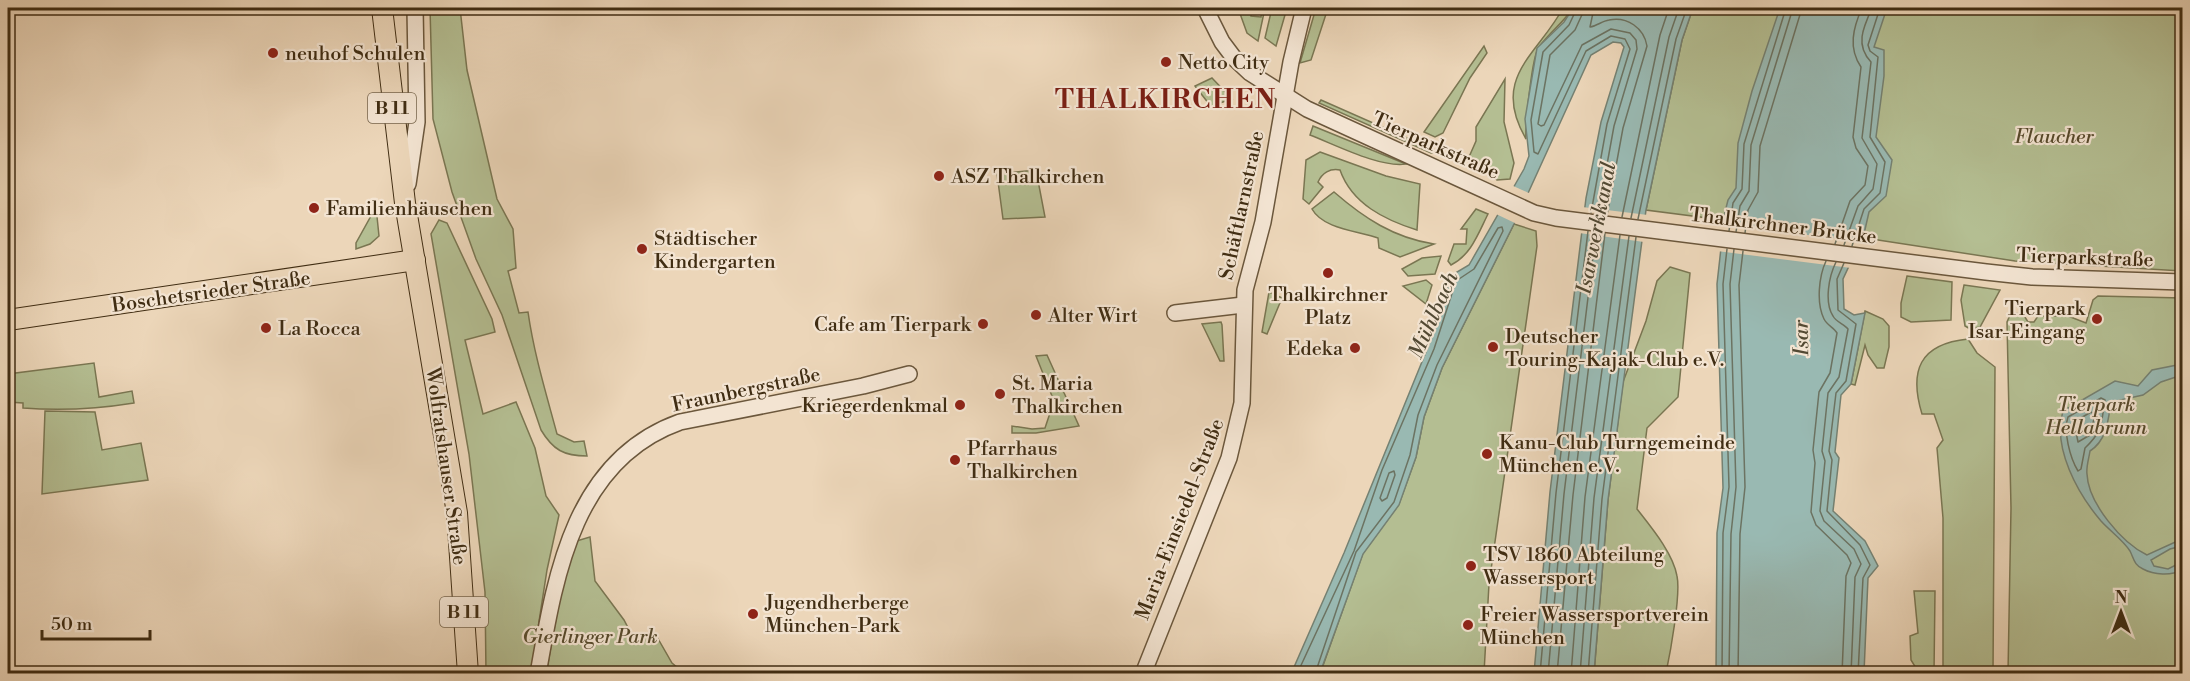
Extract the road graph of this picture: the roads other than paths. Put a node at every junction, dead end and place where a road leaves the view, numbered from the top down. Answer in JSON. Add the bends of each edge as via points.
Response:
{"nodes":[{"id":1,"x":382,"y":8,"type":"edge"},
{"id":2,"x":415,"y":8,"type":"edge"},
{"id":3,"x":1205,"y":8,"type":"edge"},
{"id":4,"x":1304,"y":8,"type":"edge"},
{"id":5,"x":1285,"y":95,"type":"junction"},
{"id":6,"x":405,"y":208,"type":"junction"},
{"id":7,"x":1574,"y":220,"type":"joint"},
{"id":8,"x":415,"y":260,"type":"junction"},
{"id":9,"x":1986,"y":272,"type":"joint"},
{"id":10,"x":2182,"y":282,"type":"edge"},
{"id":11,"x":1243,"y":306,"type":"junction"},
{"id":12,"x":1175,"y":314,"type":"dead end"},
{"id":13,"x":8,"y":320,"type":"edge"},
{"id":14,"x":909,"y":374,"type":"dead end"},
{"id":15,"x":468,"y":674,"type":"edge"},
{"id":16,"x":538,"y":674,"type":"edge"},
{"id":17,"x":1143,"y":674,"type":"edge"}],
"edges":[{"from":1,"to":6,"type":"main road","number":"B 11"},
{"from":2,"to":6,"type":"street","via":[[417,122]]},
{"from":3,"to":5,"type":"street","name":"Tierparkstraße","via":[[1234,58]]},
{"from":4,"to":5,"type":"street","name":"Schäftlarnstraße"},
{"from":5,"to":7,"type":"street","name":"Tierparkstraße","via":[[1307,109],[1534,213]]},
{"from":5,"to":11,"type":"street","name":"Schäftlarnstraße","via":[[1263,222]]},
{"from":6,"to":8,"type":"main road","number":"B 11"},
{"from":7,"to":9,"type":"street","name":"Thalkirchner Brücke"},
{"from":8,"to":13,"type":"main road","name":"Boschetsrieder Straße"},
{"from":8,"to":15,"type":"main road","name":"Wolfratshauser Straße","number":"B 11","via":[[457,513]]},
{"from":9,"to":10,"type":"street","name":"Tierparkstraße"},
{"from":11,"to":12,"type":"street"},
{"from":11,"to":17,"type":"street","name":"Maria-Einsiedel-Straße","via":[[1240,422]]},
{"from":14,"to":16,"type":"street","name":"Fraunbergstraße","via":[[680,423],[642,441],[606,474],[580,513],[560,563]]}]}
